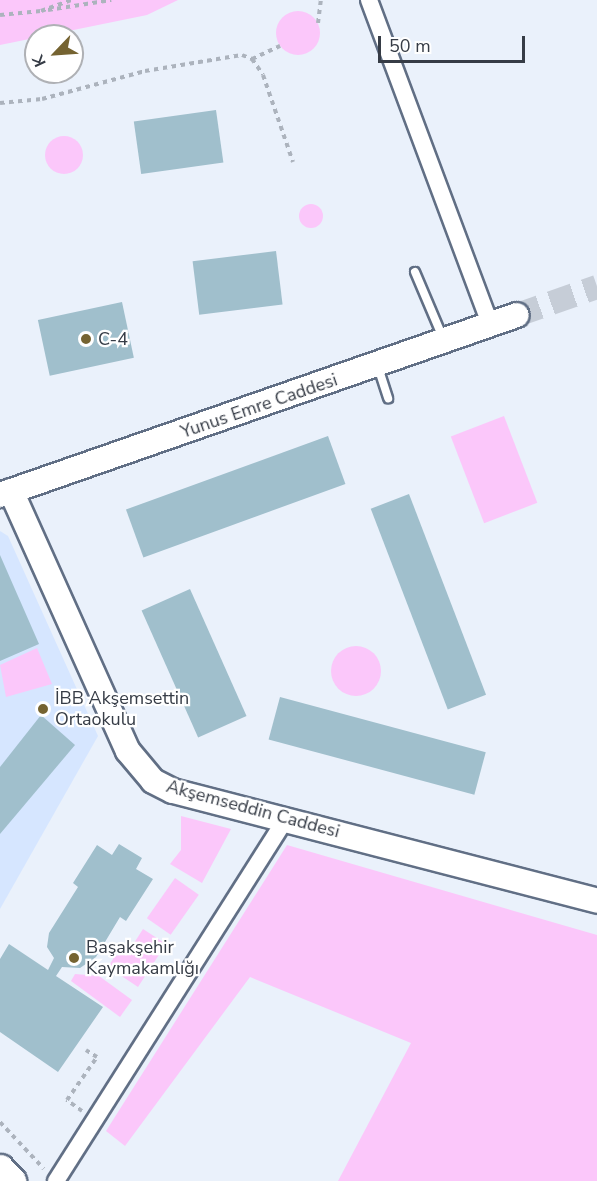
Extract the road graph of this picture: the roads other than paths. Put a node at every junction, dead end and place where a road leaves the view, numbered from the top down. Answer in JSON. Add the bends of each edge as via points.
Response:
{"nodes":[{"id":1,"x":369,"y":0,"type":"edge"},
{"id":2,"x":415,"y":272,"type":"dead end"},
{"id":3,"x":517,"y":315,"type":"tunnel mouth"},
{"id":4,"x":490,"y":324,"type":"junction"},
{"id":5,"x":444,"y":341,"type":"junction"},
{"id":6,"x":377,"y":366,"type":"junction"},
{"id":7,"x":388,"y":398,"type":"dead end"},
{"id":8,"x":5,"y":493,"type":"edge"},
{"id":9,"x":286,"y":819,"type":"junction"},
{"id":10,"x":597,"y":901,"type":"edge"},
{"id":11,"x":0,"y":1168,"type":"edge"},
{"id":12,"x":51,"y":1177,"type":"edge"},
{"id":13,"x":12,"y":1181,"type":"edge"}],
"edges":[{"from":1,"to":4,"type":"street"},
{"from":2,"to":5,"type":"lane"},
{"from":3,"to":4,"type":"street","name":"Yunus Emre Caddesi"},
{"from":4,"to":5,"type":"street","name":"Yunus Emre Caddesi"},
{"from":5,"to":6,"type":"street","name":"Yunus Emre Caddesi"},
{"from":6,"to":7,"type":"lane"},
{"from":6,"to":8,"type":"street","name":"Yunus Emre Caddesi"},
{"from":8,"to":9,"type":"street","name":"Akşemseddin Caddesi","via":[[137,767],[173,791]]},
{"from":9,"to":10,"type":"street","name":"Akşemseddin Caddesi"},
{"from":9,"to":12,"type":"street","via":[[94,1120]]},
{"from":11,"to":13,"type":"main road"}]}
